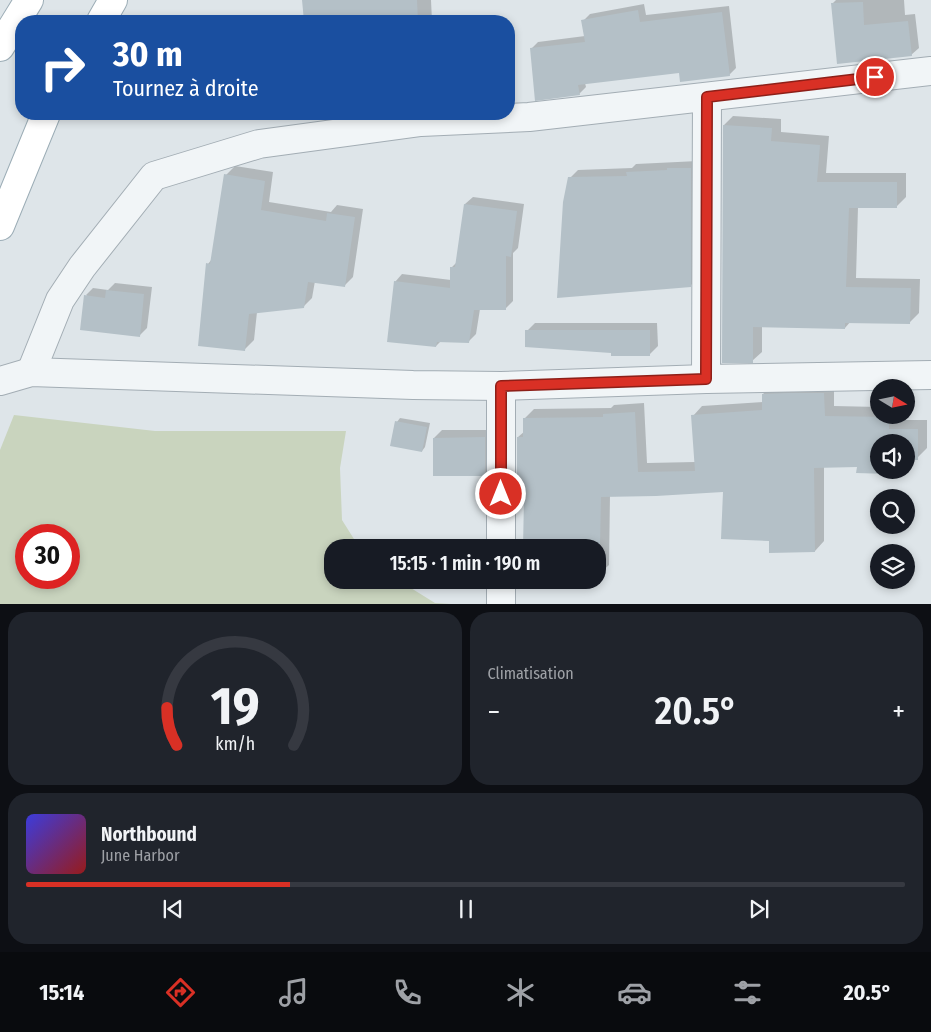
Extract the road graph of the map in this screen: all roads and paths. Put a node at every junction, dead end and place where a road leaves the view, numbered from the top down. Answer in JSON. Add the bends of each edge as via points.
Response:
{"nodes":[{"id":1,"x":29,"y":0,"type":"edge"},
{"id":2,"x":113,"y":0,"type":"edge"},
{"id":3,"x":20,"y":15,"type":"edge"},
{"id":4,"x":104,"y":15,"type":"edge"},
{"id":5,"x":15,"y":23,"type":"edge"},
{"id":6,"x":0,"y":47,"type":"edge"},
{"id":7,"x":931,"y":71,"type":"edge"},
{"id":8,"x":707,"y":97,"type":"junction"},
{"id":9,"x":515,"y":117,"type":"edge"},
{"id":10,"x":44,"y":120,"type":"edge"},
{"id":11,"x":457,"y":120,"type":"edge"},
{"id":12,"x":0,"y":226,"type":"edge"},
{"id":13,"x":31,"y":372,"type":"junction"},
{"id":14,"x":931,"y":375,"type":"edge"},
{"id":15,"x":706,"y":379,"type":"junction"},
{"id":16,"x":0,"y":380,"type":"edge"},
{"id":17,"x":501,"y":386,"type":"junction"},
{"id":18,"x":501,"y":539,"type":"edge"},
{"id":19,"x":501,"y":589,"type":"edge"},
{"id":20,"x":501,"y":604,"type":"edge"}],
"edges":[{"from":1,"to":3,"type":"main road"},
{"from":2,"to":4,"type":"main road"},
{"from":5,"to":6,"type":"main road"},
{"from":7,"to":8,"type":"street"},
{"from":8,"to":9,"type":"street"},
{"from":8,"to":15,"type":"street"},
{"from":10,"to":12,"type":"main road"},
{"from":11,"to":13,"type":"street","via":[[259,144],[154,176],[60,300]]},
{"from":13,"to":16,"type":"street"},
{"from":13,"to":17,"type":"street"},
{"from":14,"to":15,"type":"street"},
{"from":15,"to":17,"type":"street"},
{"from":17,"to":18,"type":"street"},
{"from":19,"to":20,"type":"street"}]}
